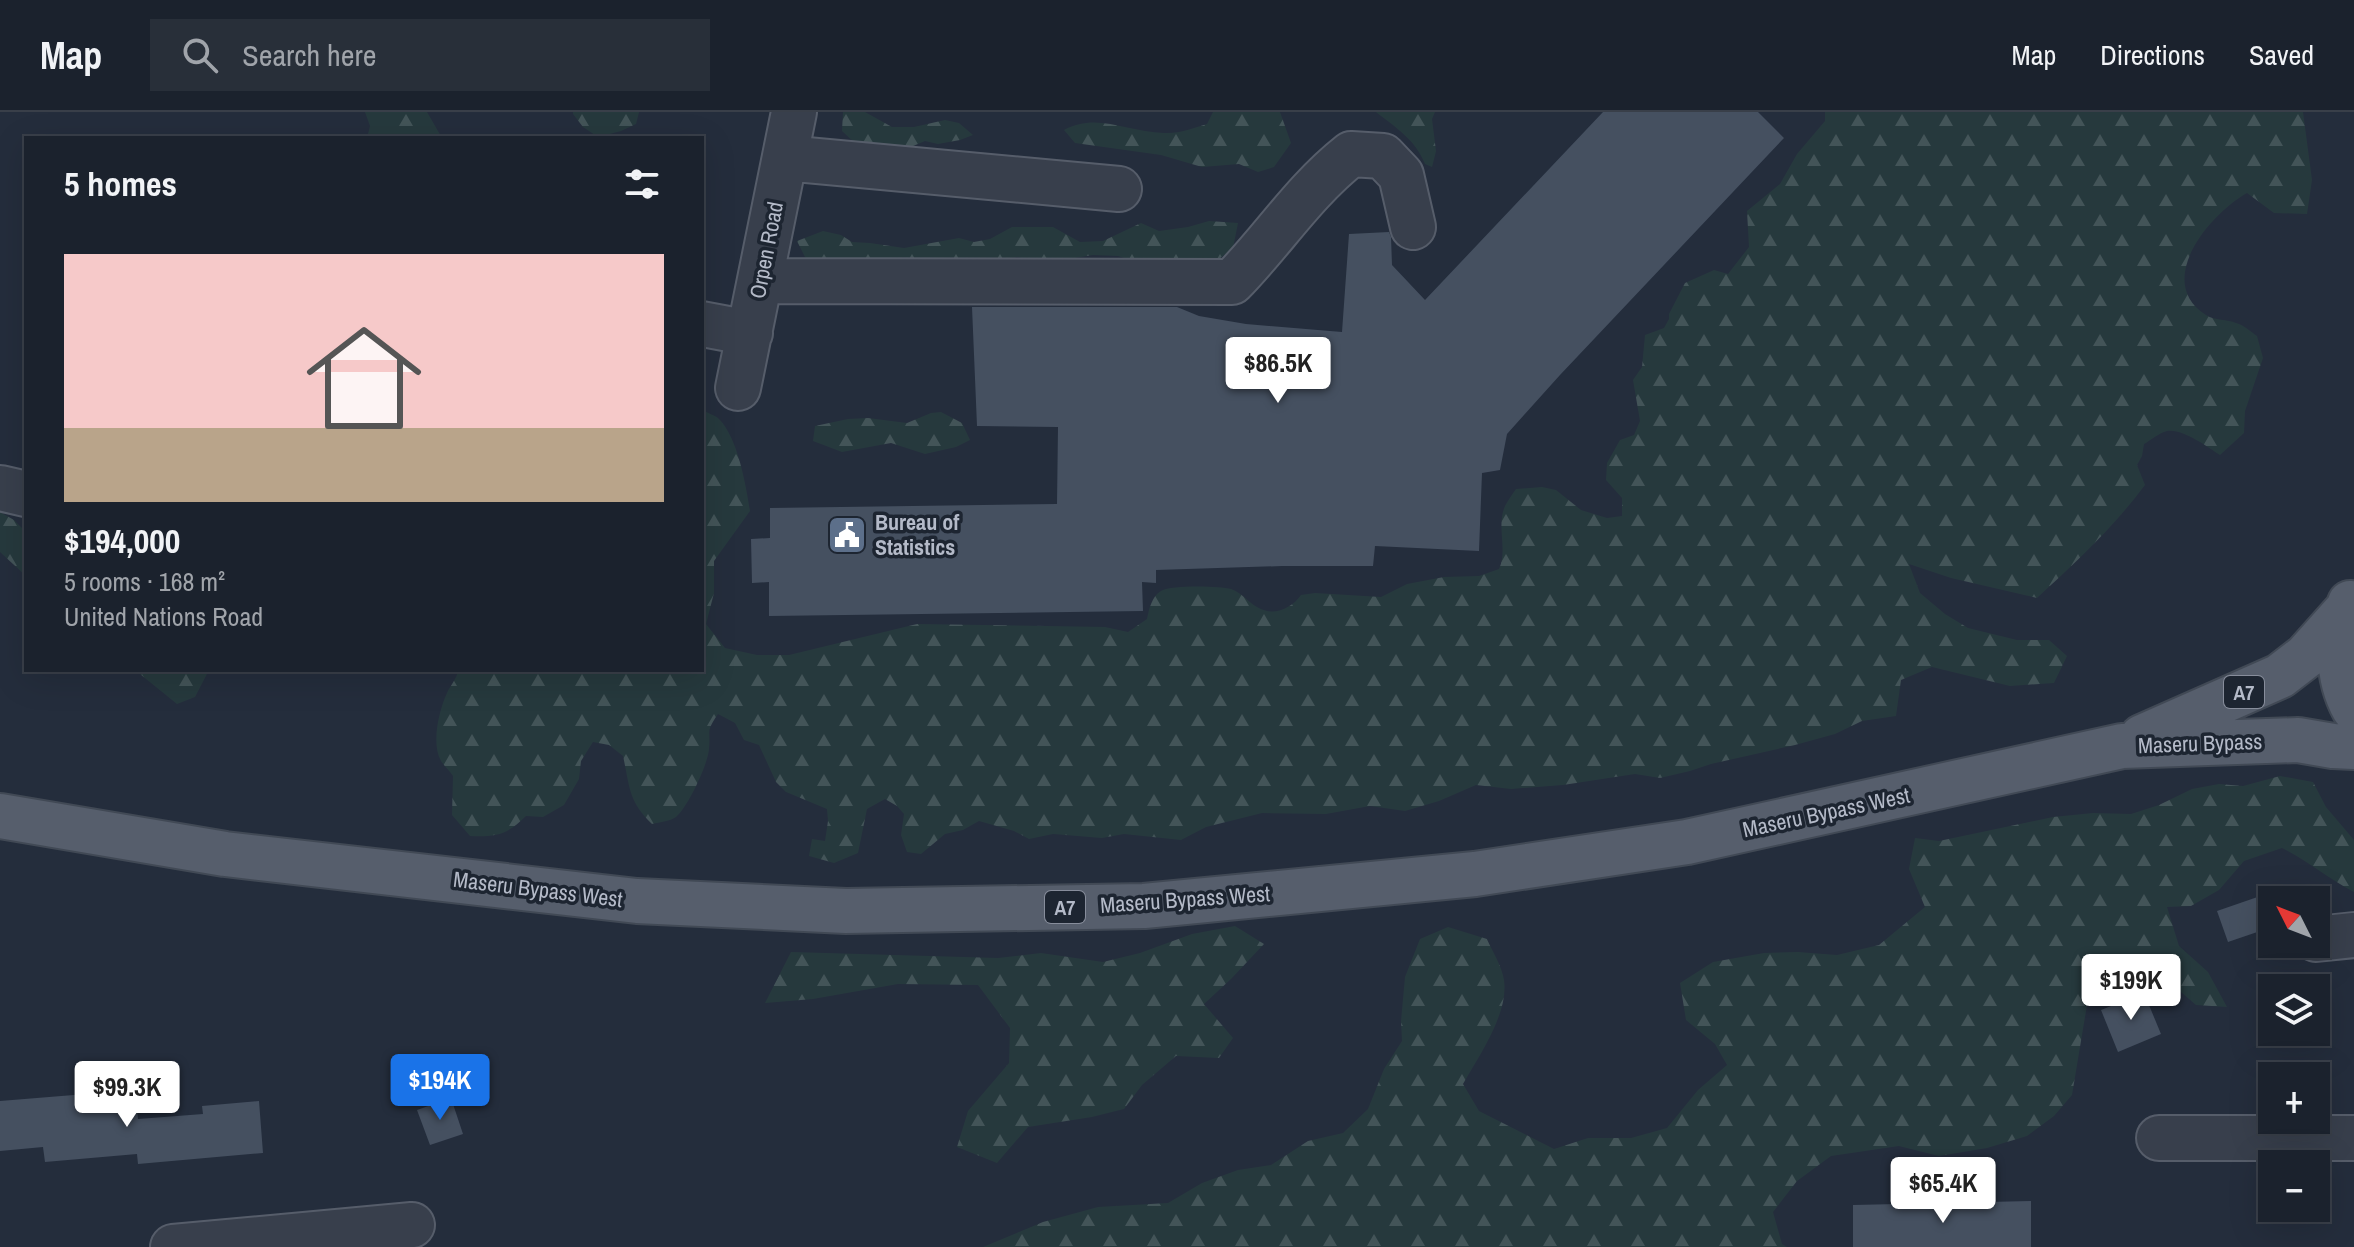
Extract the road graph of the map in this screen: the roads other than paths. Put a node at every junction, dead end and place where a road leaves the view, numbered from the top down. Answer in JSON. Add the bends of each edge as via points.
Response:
{"nodes":[{"id":1,"x":794,"y":112,"type":"edge"},
{"id":2,"x":785,"y":158,"type":"junction"},
{"id":3,"x":1119,"y":189,"type":"dead end"},
{"id":4,"x":1413,"y":227,"type":"dead end"},
{"id":5,"x":760,"y":281,"type":"junction"},
{"id":6,"x":704,"y":324,"type":"edge"},
{"id":7,"x":750,"y":333,"type":"junction"},
{"id":8,"x":738,"y":388,"type":"dead end"},
{"id":9,"x":0,"y":488,"type":"edge"},
{"id":10,"x":24,"y":494,"type":"edge"},
{"id":11,"x":2350,"y":603,"type":"edge"},
{"id":12,"x":2354,"y":709,"type":"edge"},
{"id":13,"x":2122,"y":746,"type":"junction"},
{"id":14,"x":2354,"y":747,"type":"edge"},
{"id":15,"x":0,"y":816,"type":"edge"},
{"id":16,"x":2354,"y":935,"type":"edge"},
{"id":17,"x":2330,"y":938,"type":"edge"},
{"id":18,"x":2159,"y":1138,"type":"dead end"},
{"id":19,"x":2354,"y":1138,"type":"edge"},
{"id":20,"x":412,"y":1225,"type":"dead end"},
{"id":21,"x":173,"y":1247,"type":"edge"}],
"edges":[{"from":1,"to":2,"type":"street","name":"Orpen Road"},
{"from":2,"to":3,"type":"street"},
{"from":2,"to":5,"type":"street","name":"Orpen Road"},
{"from":4,"to":5,"type":"street","via":[[1401,175],[1383,156],[1351,154],[1324,176],[1232,282]]},
{"from":5,"to":7,"type":"street","name":"Orpen Road"},
{"from":6,"to":7,"type":"street"},
{"from":7,"to":8,"type":"street","name":"Orpen Road"},
{"from":9,"to":10,"type":"street"},
{"from":11,"to":12,"type":"main road","number":"A7","via":[[2340,639],[2341,670]]},
{"from":11,"to":13,"type":"main road","name":"Maseru Bypass","number":"A7","via":[[2306,656],[2280,676]]},
{"from":13,"to":14,"type":"main road","name":"Maseru Bypass","number":"A7","via":[[2298,740]]},
{"from":13,"to":15,"type":"main road","name":"Maseru Bypass West","number":"A7","via":[[1687,842],[1475,874],[1144,906],[846,911],[637,901],[225,854]]},
{"from":16,"to":17,"type":"street"},
{"from":18,"to":19,"type":"street"},
{"from":20,"to":21,"type":"street"}]}
